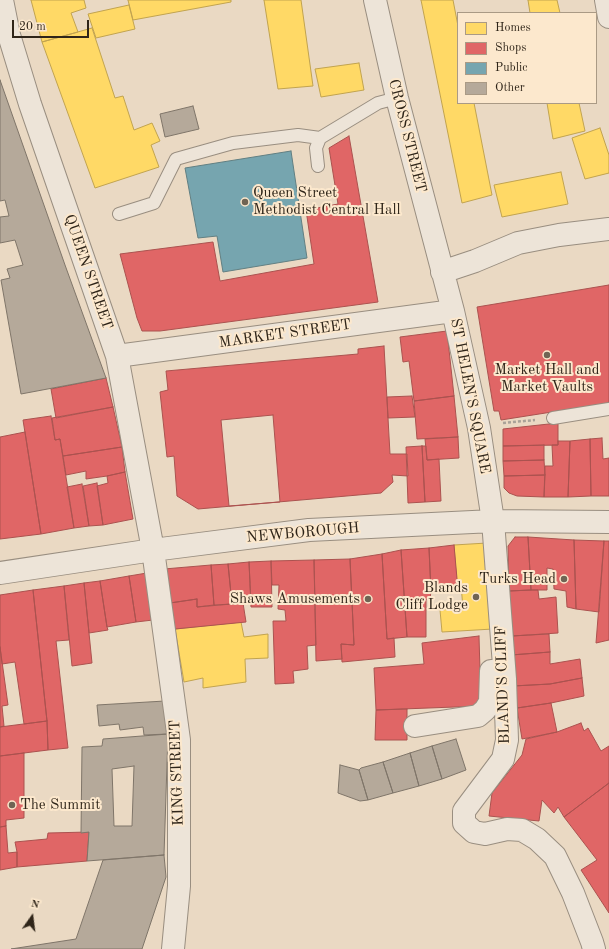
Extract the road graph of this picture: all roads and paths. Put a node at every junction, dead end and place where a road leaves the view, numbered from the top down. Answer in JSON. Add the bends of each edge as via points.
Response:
{"nodes":[{"id":1,"x":2,"y":0,"type":"edge"},
{"id":2,"x":374,"y":0,"type":"edge"},
{"id":3,"x":606,"y":0,"type":"edge"},
{"id":4,"x":609,"y":17,"type":"edge"},
{"id":5,"x":397,"y":98,"type":"junction"},
{"id":6,"x":320,"y":138,"type":"junction"},
{"id":7,"x":318,"y":166,"type":"dead end"},
{"id":8,"x":119,"y":214,"type":"dead end"},
{"id":9,"x":609,"y":228,"type":"edge"},
{"id":10,"x":442,"y":272,"type":"junction"},
{"id":11,"x":453,"y":311,"type":"junction"},
{"id":12,"x":117,"y":356,"type":"junction"},
{"id":13,"x":609,"y":409,"type":"edge"},
{"id":14,"x":553,"y":418,"type":"joint"},
{"id":15,"x":479,"y":428,"type":"junction"},
{"id":16,"x":493,"y":521,"type":"junction"},
{"id":17,"x":609,"y":522,"type":"edge"},
{"id":18,"x":153,"y":550,"type":"junction"},
{"id":19,"x":0,"y":573,"type":"edge"},
{"id":20,"x":502,"y":631,"type":"junction"},
{"id":21,"x":415,"y":726,"type":"dead end"},
{"id":22,"x":173,"y":949,"type":"edge"},
{"id":23,"x":594,"y":949,"type":"edge"}],
"edges":[{"from":1,"to":12,"type":"street","name":"QUEEN STREET","via":[[9,35],[30,104]]},
{"from":2,"to":5,"type":"street","name":"CROSS STREET"},
{"from":3,"to":4,"type":"street"},
{"from":5,"to":6,"type":"lane","via":[[378,103]]},
{"from":5,"to":10,"type":"street","name":"CROSS STREET"},
{"from":6,"to":7,"type":"lane","via":[[316,148]]},
{"from":6,"to":8,"type":"lane","via":[[298,135],[233,143],[176,159],[154,203]]},
{"from":9,"to":10,"type":"street","via":[[518,243]]},
{"from":10,"to":11,"type":"street","name":"ST HELEN'S SQUARE"},
{"from":11,"to":12,"type":"street","name":"MARKET STREET"},
{"from":11,"to":15,"type":"street","name":"ST HELEN'S SQUARE"},
{"from":12,"to":18,"type":"street","name":"QUEEN STREET"},
{"from":13,"to":14,"type":"lane"},
{"from":14,"to":15,"type":"path"},
{"from":15,"to":16,"type":"street","name":"ST HELEN'S SQUARE"},
{"from":16,"to":17,"type":"street","name":"NEWBOROUGH"},
{"from":16,"to":18,"type":"street","name":"NEWBOROUGH","via":[[309,530]]},
{"from":16,"to":20,"type":"street","name":"BLAND'S CLIFF"},
{"from":18,"to":19,"type":"street","name":"NEWBOROUGH"},
{"from":18,"to":22,"type":"street","name":"KING STREET","via":[[179,740],[179,886]]},
{"from":20,"to":21,"type":"street","via":[[492,646],[490,702],[485,710],[478,716]]},
{"from":20,"to":23,"type":"street","name":"BLAND'S CLIFF","via":[[507,740],[503,759],[464,811],[464,823],[474,832],[485,834],[507,829],[522,830],[537,838],[556,856]]}]}
